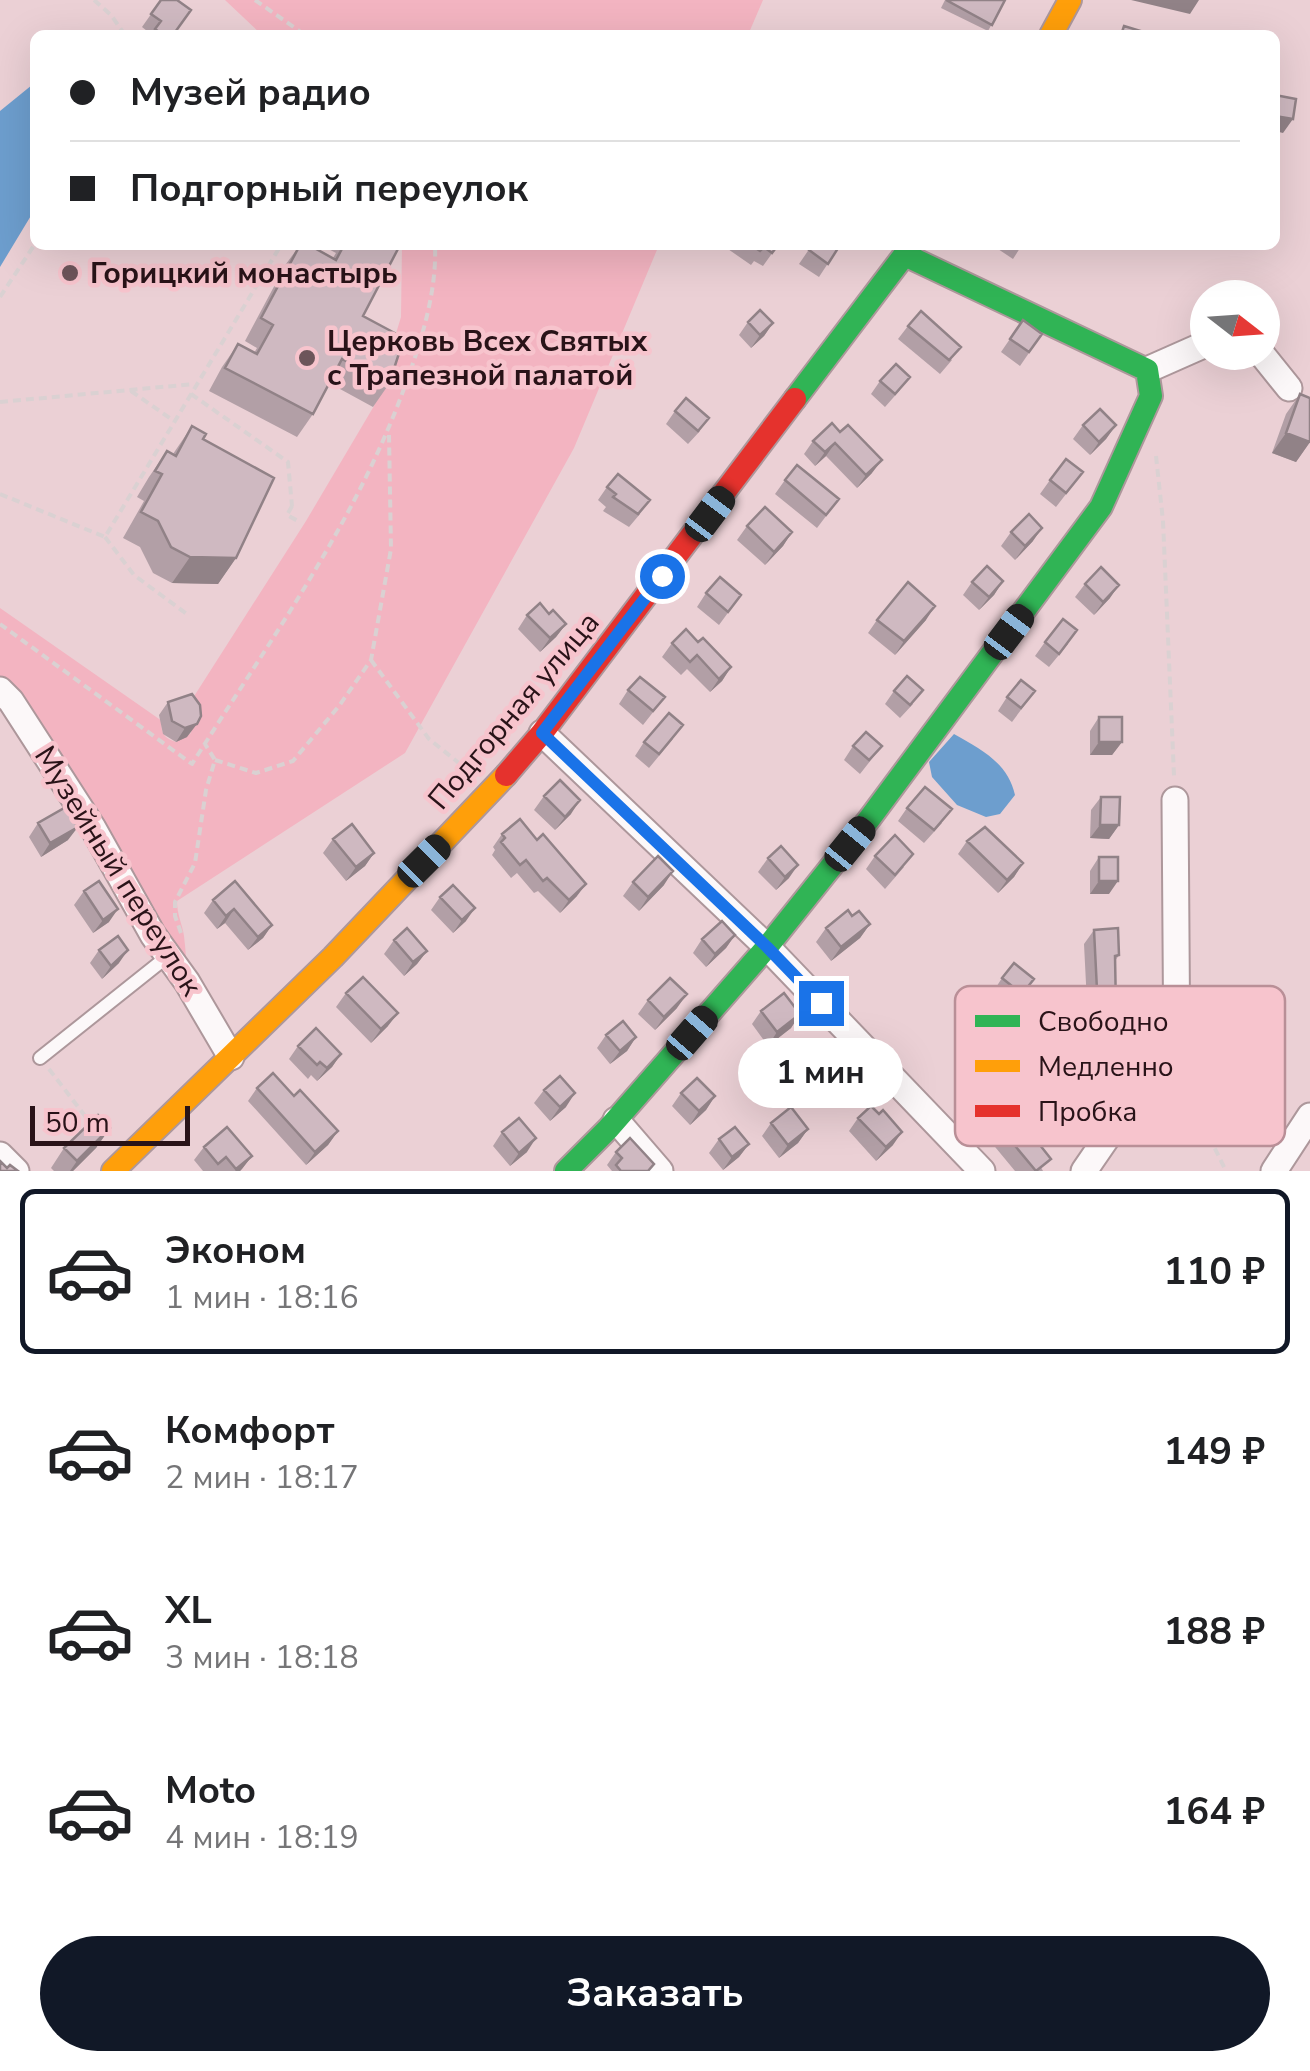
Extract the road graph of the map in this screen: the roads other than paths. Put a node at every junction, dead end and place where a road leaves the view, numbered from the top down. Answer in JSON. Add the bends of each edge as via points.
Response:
{"nodes":[{"id":1,"x":1070,"y":0,"type":"edge"},
{"id":2,"x":1055,"y":30,"type":"edge"},
{"id":3,"x":908,"y":250,"type":"edge"},
{"id":4,"x":1190,"y":356,"type":"edge"},
{"id":5,"x":1274,"y":370,"type":"edge"},
{"id":6,"x":1149,"y":383,"type":"junction"},
{"id":7,"x":1289,"y":388,"type":"dead end"},
{"id":8,"x":0,"y":690,"type":"edge"},
{"id":9,"x":542,"y":733,"type":"junction"},
{"id":10,"x":1175,"y":800,"type":"road end"},
{"id":11,"x":175,"y":946,"type":"junction"},
{"id":12,"x":767,"y":947,"type":"junction"},
{"id":13,"x":1176,"y":986,"type":"edge"},
{"id":14,"x":231,"y":1057,"type":"junction"},
{"id":15,"x":40,"y":1058,"type":"road end"},
{"id":16,"x":1310,"y":1116,"type":"edge"},
{"id":17,"x":616,"y":1120,"type":"junction"},
{"id":18,"x":955,"y":1143,"type":"edge"},
{"id":19,"x":958,"y":1146,"type":"edge"},
{"id":20,"x":1101,"y":1146,"type":"edge"},
{"id":21,"x":0,"y":1155,"type":"edge"},
{"id":22,"x":117,"y":1167,"type":"edge"},
{"id":23,"x":16,"y":1171,"type":"edge"},
{"id":24,"x":566,"y":1171,"type":"edge"},
{"id":25,"x":660,"y":1171,"type":"edge"},
{"id":26,"x":982,"y":1171,"type":"edge"},
{"id":27,"x":1084,"y":1171,"type":"edge"},
{"id":28,"x":1274,"y":1171,"type":"edge"}],
"edges":[{"from":1,"to":2,"type":"main road"},
{"from":3,"to":6,"type":"main road"},
{"from":3,"to":9,"type":"main road","name":"Подгорная улица"},
{"from":4,"to":6,"type":"street"},
{"from":5,"to":7,"type":"street"},
{"from":6,"to":12,"type":"main road","via":[[1101,507]]},
{"from":8,"to":11,"type":"street","name":"Музейный переулок"},
{"from":9,"to":12,"type":"street"},
{"from":9,"to":14,"type":"main road","name":"Подгорная улица"},
{"from":10,"to":13,"type":"street"},
{"from":11,"to":14,"type":"street","name":"Музейный переулок"},
{"from":11,"to":15,"type":"lane"},
{"from":12,"to":17,"type":"main road"},
{"from":12,"to":18,"type":"street"},
{"from":14,"to":22,"type":"main road","name":"Подгорная улица"},
{"from":16,"to":28,"type":"street"},
{"from":17,"to":24,"type":"main road"},
{"from":17,"to":25,"type":"street"},
{"from":19,"to":26,"type":"street"},
{"from":20,"to":27,"type":"street"},
{"from":21,"to":23,"type":"street"}]}
